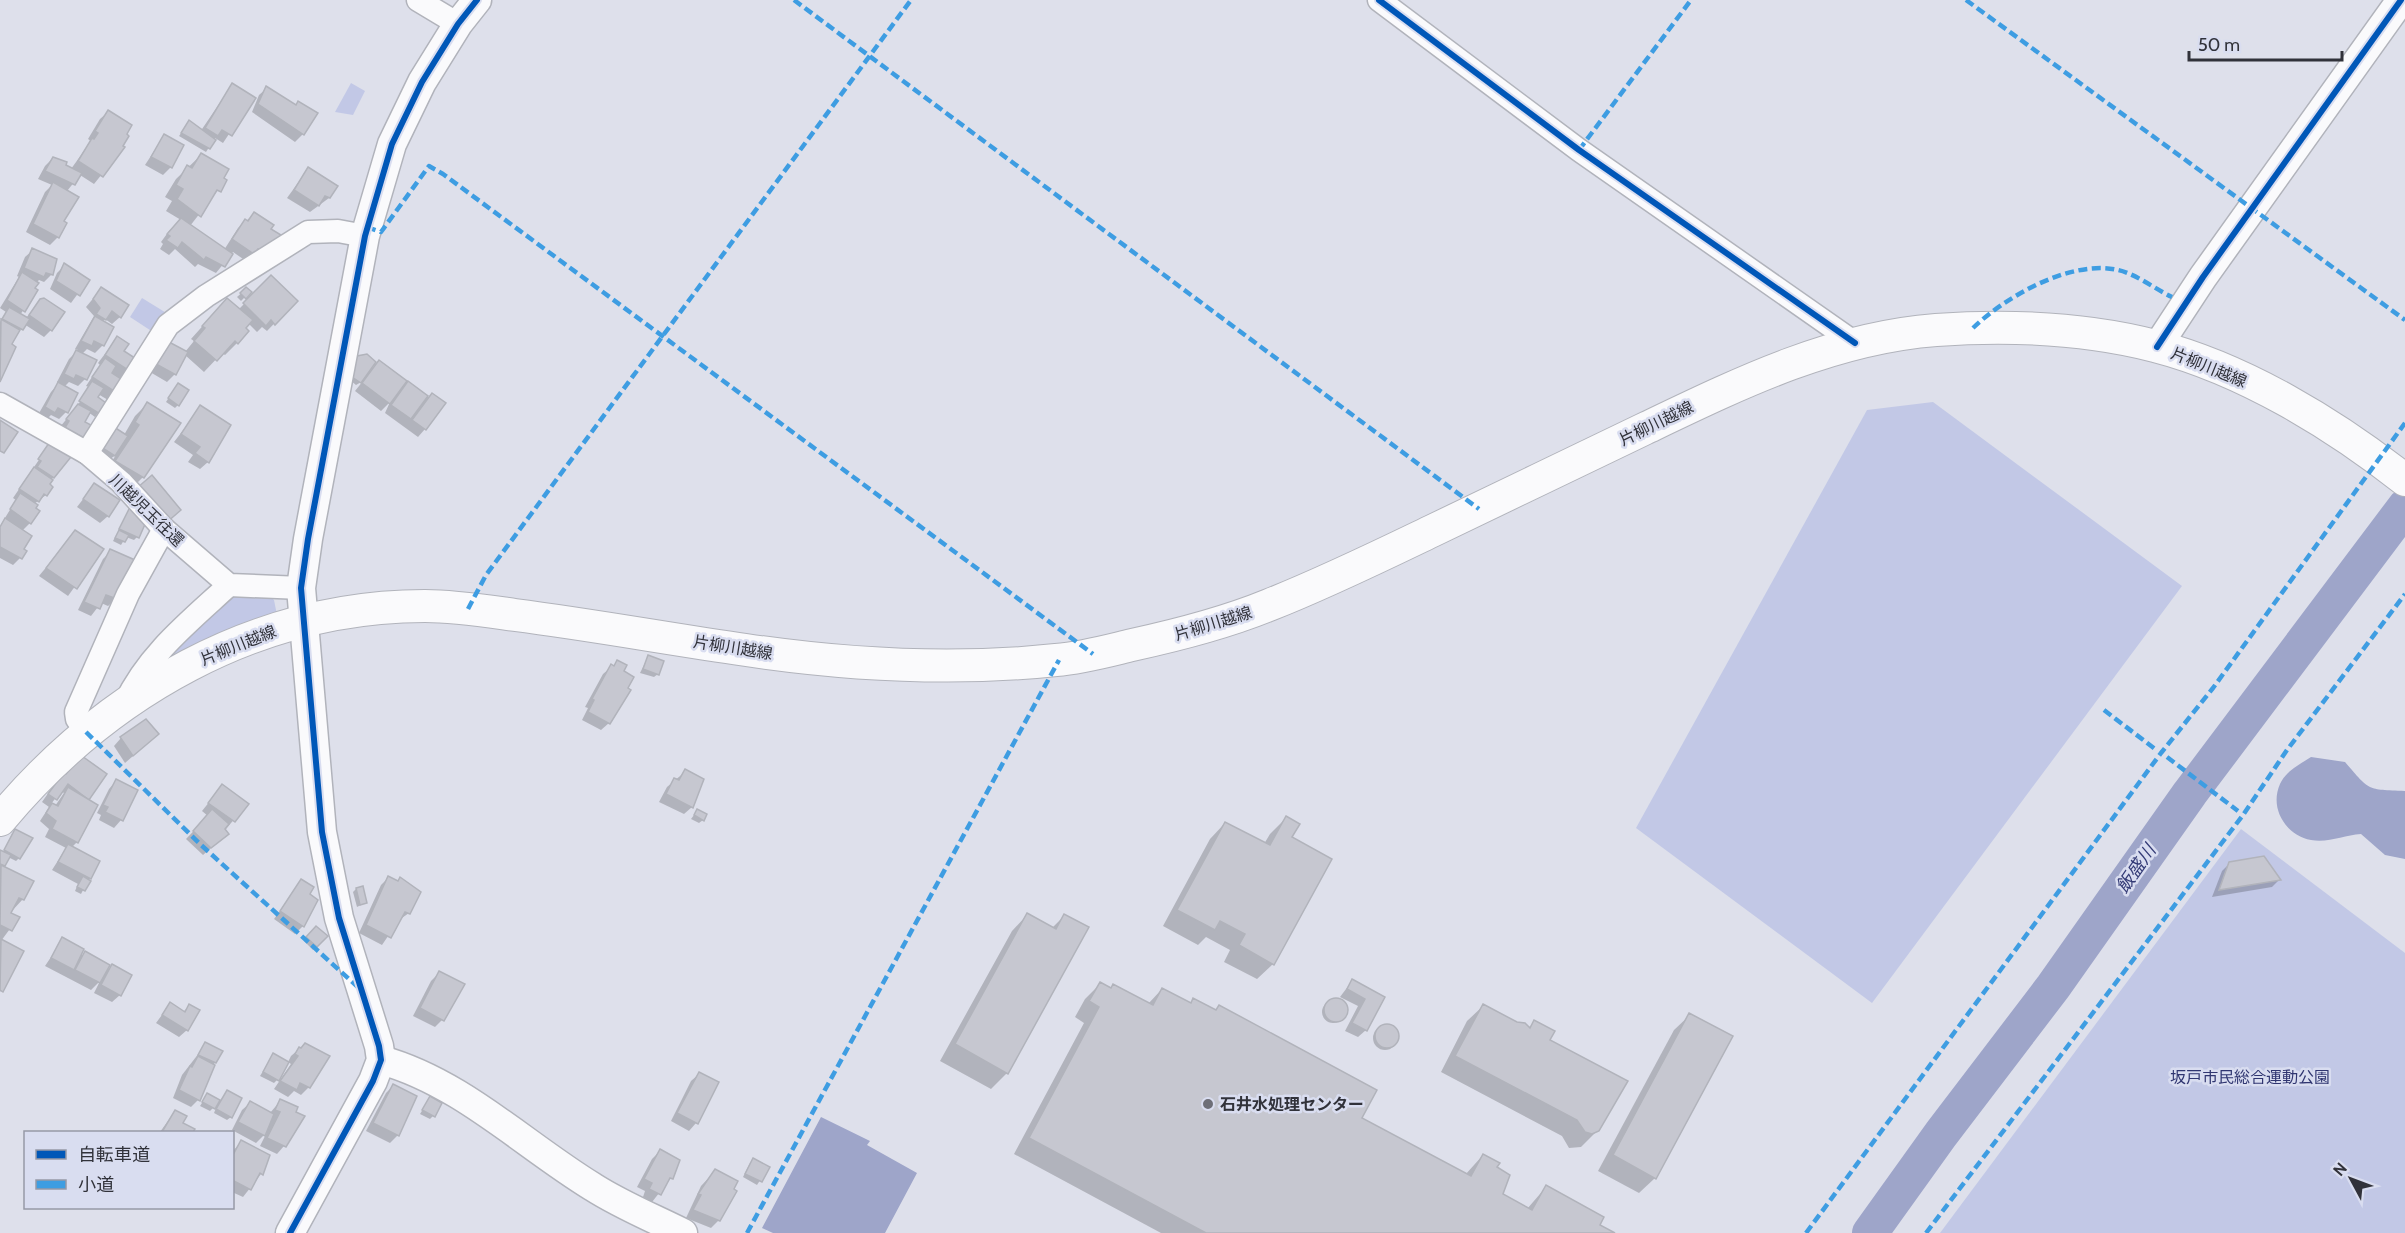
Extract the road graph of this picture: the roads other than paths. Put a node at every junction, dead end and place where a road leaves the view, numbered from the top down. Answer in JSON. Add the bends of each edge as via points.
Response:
{"nodes":[{"id":1,"x":418,"y":0,"type":"edge"},
{"id":2,"x":477,"y":0,"type":"edge"},
{"id":3,"x":1379,"y":0,"type":"edge"},
{"id":4,"x":2401,"y":0,"type":"edge"},
{"id":5,"x":458,"y":24,"type":"junction"},
{"id":6,"x":365,"y":236,"type":"junction"},
{"id":7,"x":1855,"y":343,"type":"junction"},
{"id":8,"x":2157,"y":346,"type":"junction"},
{"id":9,"x":0,"y":404,"type":"edge"},
{"id":10,"x":87,"y":453,"type":"junction"},
{"id":11,"x":2395,"y":472,"type":"edge"},
{"id":12,"x":164,"y":529,"type":"junction"},
{"id":13,"x":229,"y":585,"type":"junction"},
{"id":14,"x":301,"y":588,"type":"junction"},
{"id":15,"x":304,"y":619,"type":"junction"},
{"id":16,"x":125,"y":703,"type":"junction"},
{"id":17,"x":86,"y":732,"type":"junction"},
{"id":18,"x":0,"y":820,"type":"edge"},
{"id":19,"x":381,"y":1060,"type":"junction"},
{"id":20,"x":290,"y":1233,"type":"edge"},
{"id":21,"x":683,"y":1233,"type":"edge"}],
"edges":[{"from":1,"to":5,"type":"street"},
{"from":2,"to":5,"type":"street"},
{"from":3,"to":7,"type":"street","via":[[1579,150]]},
{"from":4,"to":8,"type":"street"},
{"from":5,"to":6,"type":"street","via":[[422,82],[392,144]]},
{"from":6,"to":10,"type":"street","via":[[338,231],[308,232],[206,296],[168,325]]},
{"from":6,"to":14,"type":"street"},
{"from":7,"to":8,"type":"main road","name":"片柳川越線","via":[[1973,328],[2043,330]]},
{"from":7,"to":15,"type":"main road","name":"片柳川越線","via":[[1796,359],[1716,394],[1400,547],[1264,608],[1179,634],[1093,654],[1026,662],[899,665],[754,651],[468,609],[376,608]]},
{"from":8,"to":11,"type":"main road","name":"片柳川越線","via":[[2228,372],[2321,420]]},
{"from":9,"to":10,"type":"street","name":"川越児玉往還"},
{"from":10,"to":12,"type":"street","name":"川越児玉往還","via":[[121,482]]},
{"from":12,"to":13,"type":"street","name":"川越児玉往還"},
{"from":12,"to":17,"type":"street","via":[[128,594],[76,712]]},
{"from":13,"to":14,"type":"street"},
{"from":13,"to":16,"type":"street","via":[[160,650],[137,677]]},
{"from":14,"to":15,"type":"street"},
{"from":15,"to":16,"type":"main road","name":"片柳川越線","via":[[182,668]]},
{"from":15,"to":19,"type":"street","via":[[322,832],[339,918]]},
{"from":16,"to":17,"type":"main road","name":"片柳川越線"},
{"from":17,"to":18,"type":"main road","name":"片柳川越線","via":[[52,762]]},
{"from":19,"to":20,"type":"street"},
{"from":19,"to":21,"type":"street","via":[[455,1093],[594,1188]]}]}
